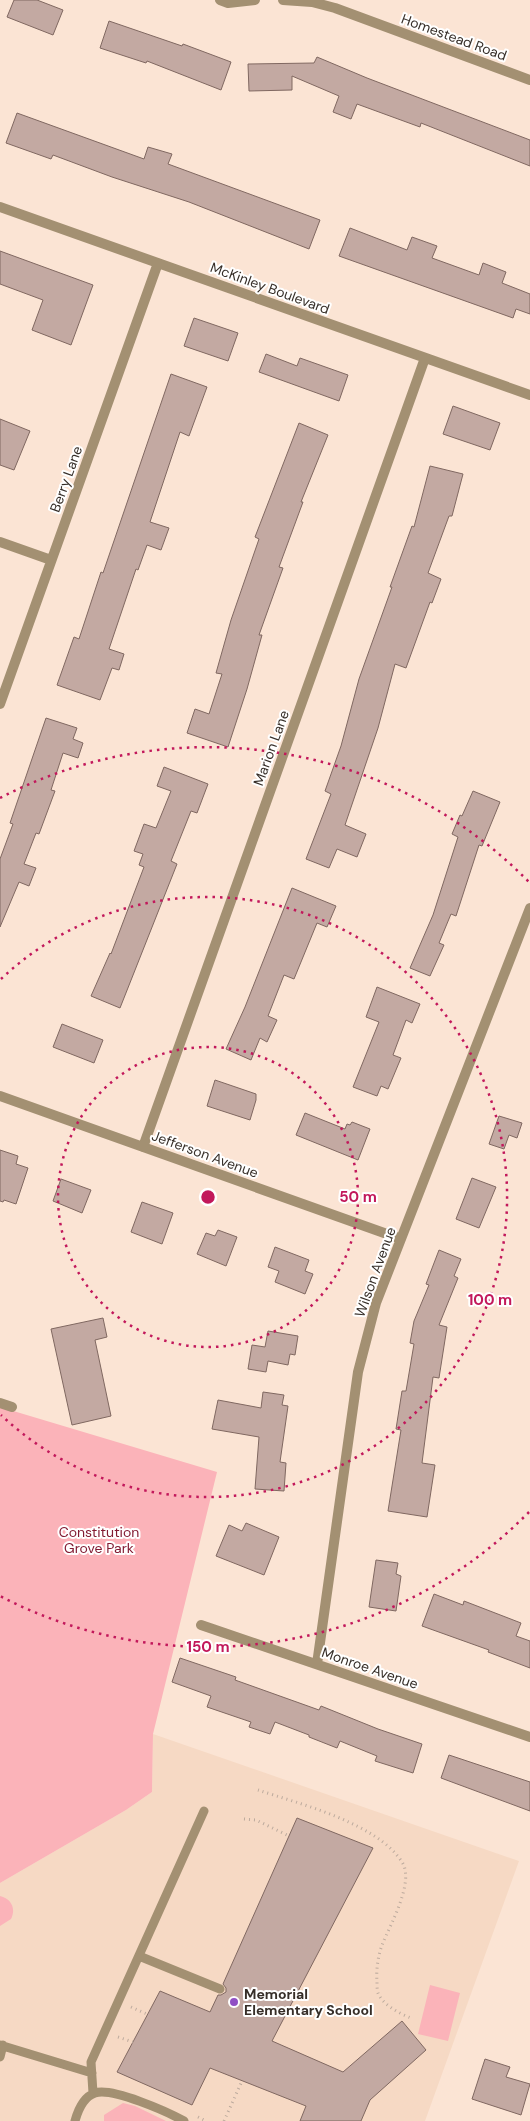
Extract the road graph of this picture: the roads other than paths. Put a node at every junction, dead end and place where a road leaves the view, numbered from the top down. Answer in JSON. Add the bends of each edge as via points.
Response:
{"nodes":[{"id":1,"x":220,"y":0,"type":"edge"},
{"id":2,"x":255,"y":0,"type":"edge"},
{"id":3,"x":283,"y":0,"type":"edge"},
{"id":4,"x":530,"y":80,"type":"edge"},
{"id":5,"x":0,"y":207,"type":"edge"},
{"id":6,"x":158,"y":263,"type":"junction"},
{"id":7,"x":425,"y":358,"type":"junction"},
{"id":8,"x":530,"y":395,"type":"edge"},
{"id":9,"x":0,"y":542,"type":"edge"},
{"id":10,"x":51,"y":560,"type":"junction"},
{"id":11,"x":0,"y":704,"type":"edge"},
{"id":12,"x":530,"y":908,"type":"edge"},
{"id":13,"x":0,"y":1096,"type":"edge"},
{"id":14,"x":143,"y":1147,"type":"junction"},
{"id":15,"x":401,"y":1239,"type":"junction"},
{"id":16,"x":0,"y":1403,"type":"edge"},
{"id":17,"x":12,"y":1407,"type":"dead end"},
{"id":18,"x":201,"y":1625,"type":"dead end"},
{"id":19,"x":317,"y":1664,"type":"junction"},
{"id":20,"x":530,"y":1737,"type":"edge"},
{"id":21,"x":204,"y":1811,"type":"dead end"},
{"id":22,"x":139,"y":1956,"type":"junction"},
{"id":23,"x":220,"y":1989,"type":"dead end"},
{"id":24,"x":1,"y":2045,"type":"edge"},
{"id":25,"x":0,"y":2057,"type":"edge"},
{"id":26,"x":92,"y":2073,"type":"junction"},
{"id":27,"x":93,"y":2093,"type":"junction"},
{"id":28,"x":187,"y":2117,"type":"edge"},
{"id":29,"x":75,"y":2121,"type":"edge"}],
"edges":[{"from":1,"to":2,"type":"street","via":[[228,3]]},
{"from":3,"to":4,"type":"street","name":"Homestead Road","via":[[335,8]]},
{"from":5,"to":6,"type":"street","name":"McKinley Boulevard"},
{"from":6,"to":7,"type":"street","name":"McKinley Boulevard"},
{"from":6,"to":10,"type":"street","name":"Berry Lane"},
{"from":7,"to":8,"type":"street","name":"McKinley Boulevard"},
{"from":7,"to":14,"type":"street","name":"Marion Lane"},
{"from":9,"to":10,"type":"street"},
{"from":10,"to":11,"type":"street","name":"Berry Lane"},
{"from":12,"to":15,"type":"street","name":"Wilson Avenue"},
{"from":13,"to":14,"type":"street","name":"Jefferson Avenue"},
{"from":14,"to":15,"type":"street","name":"Jefferson Avenue"},
{"from":15,"to":19,"type":"street","name":"Wilson Avenue","via":[[376,1303],[358,1372]]},
{"from":16,"to":17,"type":"street"},
{"from":18,"to":19,"type":"street","name":"Monroe Avenue"},
{"from":19,"to":20,"type":"street","name":"Monroe Avenue"},
{"from":21,"to":22,"type":"lane"},
{"from":22,"to":23,"type":"lane"},
{"from":22,"to":26,"type":"lane","via":[[91,2062]]},
{"from":24,"to":25,"type":"lane"},
{"from":24,"to":26,"type":"lane"},
{"from":26,"to":27,"type":"lane"},
{"from":27,"to":28,"type":"lane","via":[[114,2093]]},
{"from":27,"to":29,"type":"lane","via":[[78,2109]]}]}
